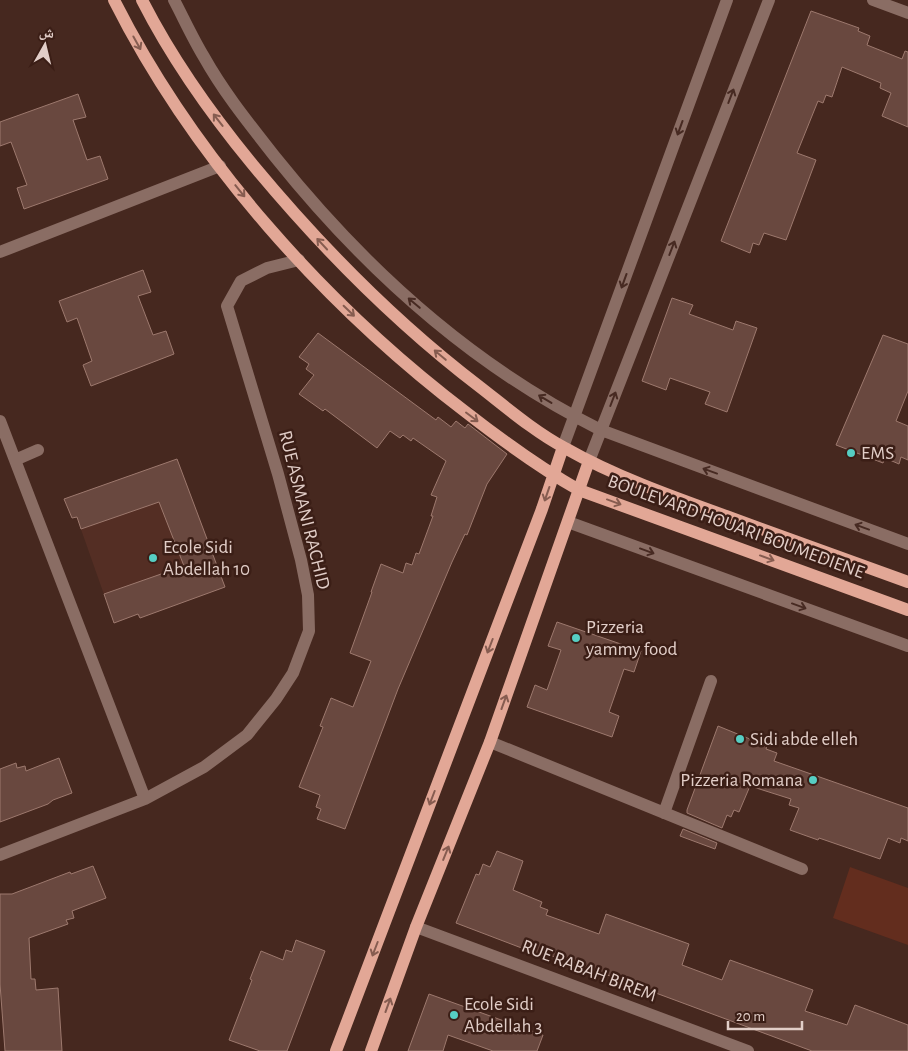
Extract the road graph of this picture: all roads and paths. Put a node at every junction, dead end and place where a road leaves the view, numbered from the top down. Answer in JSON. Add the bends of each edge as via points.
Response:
{"nodes":[{"id":1,"x":114,"y":0,"type":"edge"},
{"id":2,"x":142,"y":0,"type":"edge"},
{"id":3,"x":174,"y":0,"type":"edge"},
{"id":4,"x":727,"y":0,"type":"edge"},
{"id":5,"x":769,"y":0,"type":"edge"},
{"id":6,"x":873,"y":0,"type":"edge"},
{"id":7,"x":908,"y":13,"type":"edge"},
{"id":8,"x":220,"y":166,"type":"junction"},
{"id":9,"x":0,"y":252,"type":"edge"},
{"id":10,"x":299,"y":260,"type":"junction"},
{"id":11,"x":574,"y":417,"type":"junction"},
{"id":12,"x":0,"y":421,"type":"edge"},
{"id":13,"x":601,"y":430,"type":"junction"},
{"id":14,"x":563,"y":448,"type":"junction"},
{"id":15,"x":38,"y":450,"type":"dead end"},
{"id":16,"x":15,"y":460,"type":"junction"},
{"id":17,"x":589,"y":461,"type":"junction"},
{"id":18,"x":554,"y":476,"type":"junction"},
{"id":19,"x":580,"y":490,"type":"junction"},
{"id":20,"x":568,"y":522,"type":"junction"},
{"id":21,"x":908,"y":544,"type":"edge"},
{"id":22,"x":908,"y":582,"type":"edge"},
{"id":23,"x":908,"y":610,"type":"edge"},
{"id":24,"x":908,"y":646,"type":"edge"},
{"id":25,"x":710,"y":681,"type":"dead end"},
{"id":26,"x":490,"y":742,"type":"junction"},
{"id":27,"x":145,"y":798,"type":"junction"},
{"id":28,"x":664,"y":813,"type":"junction"},
{"id":29,"x":0,"y":854,"type":"edge"},
{"id":30,"x":802,"y":869,"type":"dead end"},
{"id":31,"x":416,"y":927,"type":"junction"},
{"id":32,"x":729,"y":1048,"type":"edge"},
{"id":33,"x":336,"y":1051,"type":"edge"},
{"id":34,"x":371,"y":1051,"type":"edge"},
{"id":35,"x":748,"y":1051,"type":"edge"}],
"edges":[{"from":1,"to":8,"type":"main road","name":"BOULEVARD HOUARI BOUMEDIENE","one_way":true,"via":[[166,92]]},
{"from":14,"to":2,"type":"main road","name":"BOULEVARD HOUARI BOUMEDIENE","one_way":true,"via":[[460,372],[365,288],[321,243],[213,113],[167,45]]},
{"from":11,"to":3,"type":"street","one_way":true,"via":[[524,387],[456,338],[395,287],[333,226],[245,120],[204,58]]},
{"from":4,"to":11,"type":"street","one_way":true},
{"from":13,"to":5,"type":"street","one_way":true},
{"from":6,"to":7,"type":"street"},
{"from":8,"to":9,"type":"street"},
{"from":8,"to":10,"type":"main road","name":"BOULEVARD HOUARI BOUMEDIENE","one_way":true},
{"from":10,"to":18,"type":"main road","name":"BOULEVARD HOUARI BOUMEDIENE","one_way":true,"via":[[395,354],[476,420]]},
{"from":10,"to":27,"type":"street","name":"RUE ASMANI RACHID","via":[[267,268],[241,281],[227,306],[301,560],[308,595],[309,631],[293,673],[247,735],[204,767]]},
{"from":11,"to":13,"type":"street"},
{"from":11,"to":14,"type":"street"},
{"from":12,"to":16,"type":"street"},
{"from":13,"to":17,"type":"street"},
{"from":21,"to":13,"type":"street","one_way":true},
{"from":14,"to":17,"type":"main road","name":"BOULEVARD HOUARI BOUMEDIENE"},
{"from":14,"to":18,"type":"main road"},
{"from":15,"to":16,"type":"street"},
{"from":16,"to":27,"type":"street"},
{"from":17,"to":19,"type":"main road"},
{"from":17,"to":22,"type":"main road","name":"BOULEVARD HOUARI BOUMEDIENE","via":[[672,496]]},
{"from":18,"to":19,"type":"main road","name":"BOULEVARD HOUARI BOUMEDIENE"},
{"from":18,"to":33,"type":"main road","one_way":true},
{"from":19,"to":20,"type":"main road"},
{"from":19,"to":23,"type":"main road","name":"BOULEVARD HOUARI BOUMEDIENE","one_way":true},
{"from":20,"to":24,"type":"street","one_way":true},
{"from":26,"to":20,"type":"main road","one_way":true},
{"from":25,"to":28,"type":"street"},
{"from":26,"to":28,"type":"street"},
{"from":31,"to":26,"type":"main road","one_way":true},
{"from":27,"to":29,"type":"street","name":"RUE ASMANI RACHID"},
{"from":28,"to":30,"type":"street"},
{"from":31,"to":32,"type":"street","name":"RUE RABAH BIREM"},
{"from":34,"to":31,"type":"main road","one_way":true},
{"from":32,"to":35,"type":"street","name":"RUE RABAH BIREM"}]}
